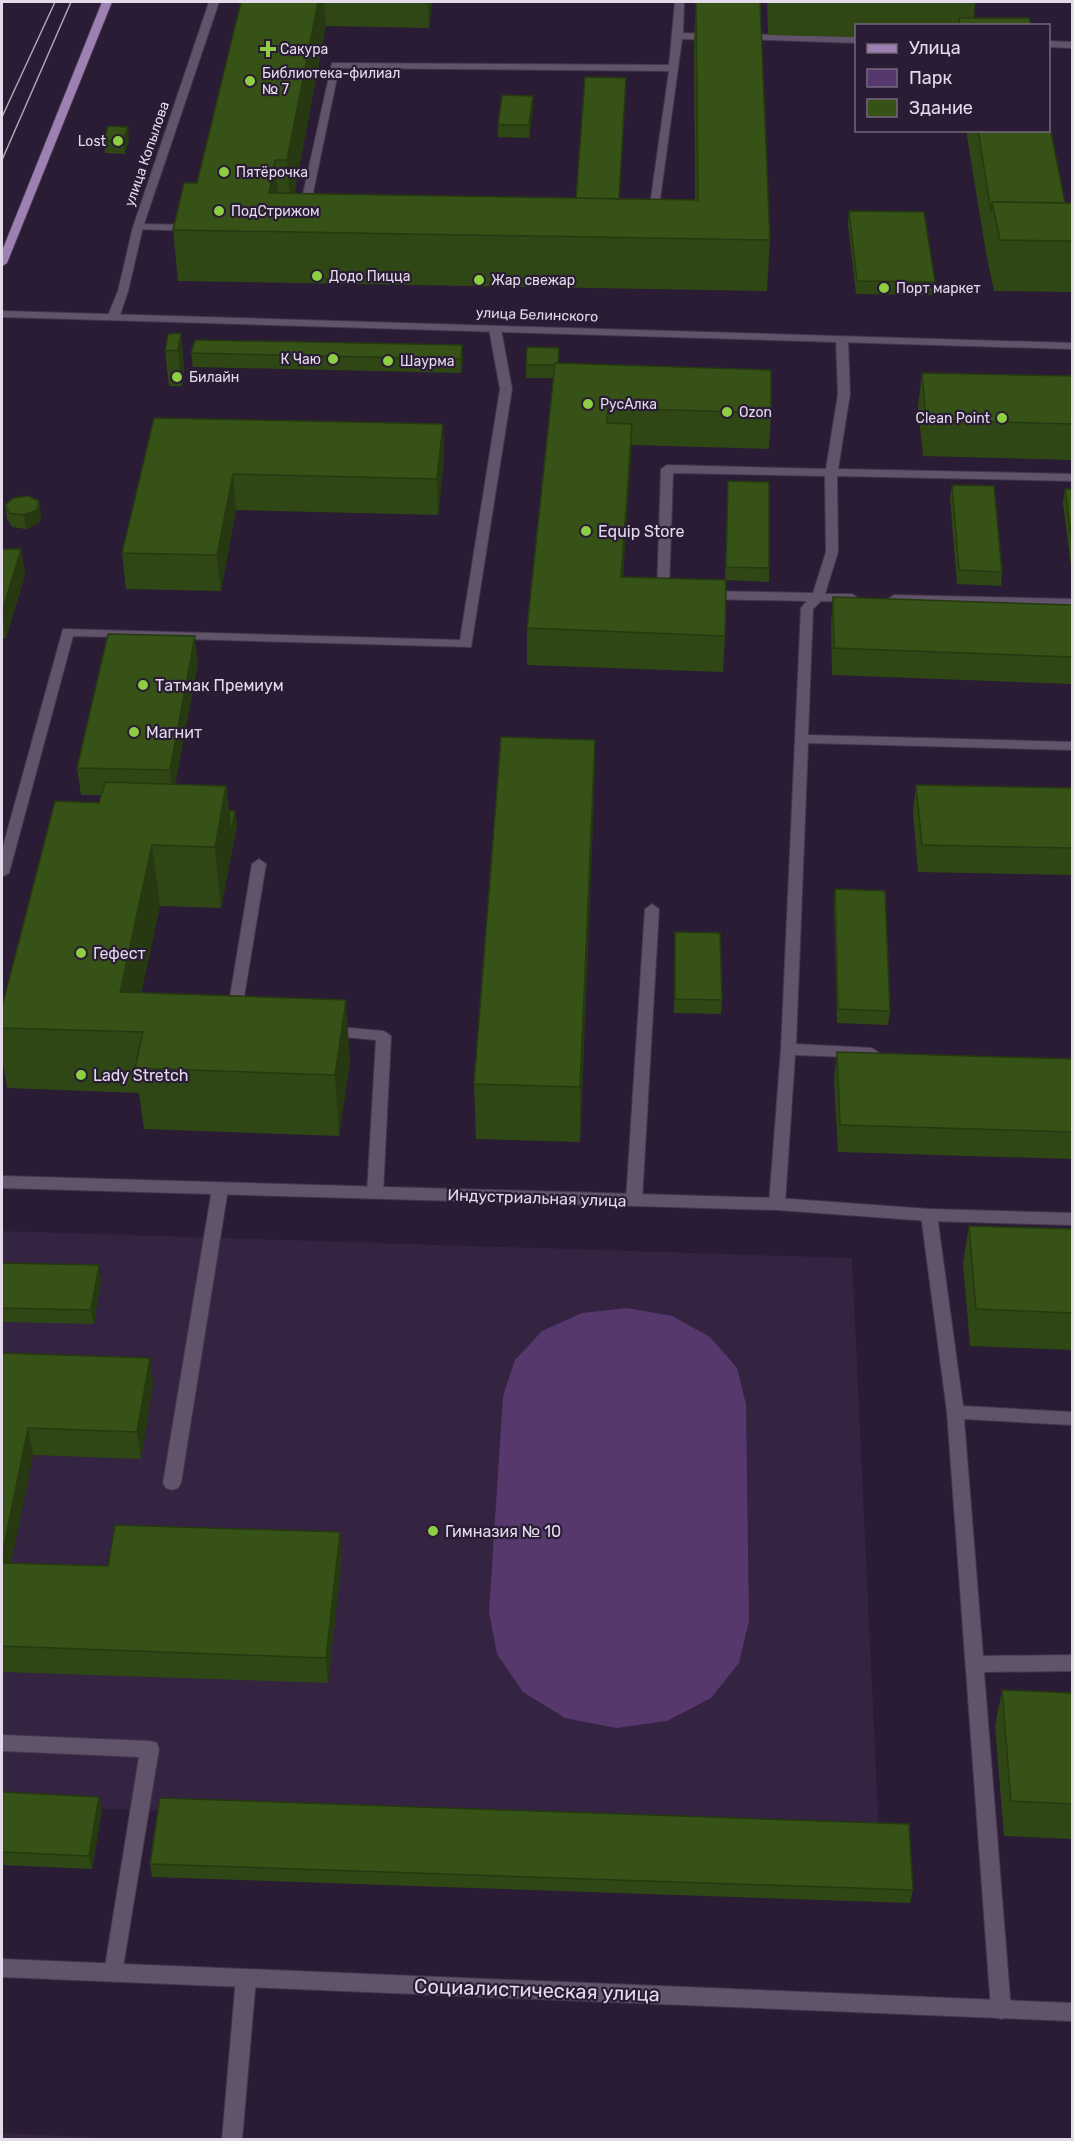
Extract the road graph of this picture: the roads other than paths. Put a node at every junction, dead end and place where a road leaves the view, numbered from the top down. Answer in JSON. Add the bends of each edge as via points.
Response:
{"nodes":[{"id":1,"x":107,"y":2,"type":"edge"},
{"id":2,"x":214,"y":2,"type":"edge"},
{"id":3,"x":679,"y":2,"type":"edge"},
{"id":4,"x":678,"y":36,"type":"junction"},
{"id":5,"x":855,"y":40,"type":"edge"},
{"id":6,"x":1050,"y":44,"type":"edge"},
{"id":7,"x":1072,"y":45,"type":"edge"},
{"id":8,"x":674,"y":68,"type":"junction"},
{"id":9,"x":303,"y":219,"type":"edge"},
{"id":10,"x":138,"y":227,"type":"junction"},
{"id":11,"x":203,"y":229,"type":"edge"},
{"id":12,"x":651,"y":235,"type":"edge"},
{"id":13,"x":2,"y":263,"type":"edge"},
{"id":14,"x":2,"y":314,"type":"edge"},
{"id":15,"x":113,"y":318,"type":"junction"},
{"id":16,"x":495,"y":329,"type":"junction"},
{"id":17,"x":842,"y":340,"type":"junction"},
{"id":18,"x":1072,"y":346,"type":"edge"},
{"id":19,"x":831,"y":474,"type":"junction"},
{"id":20,"x":1072,"y":478,"type":"edge"},
{"id":21,"x":818,"y":597,"type":"junction"},
{"id":22,"x":1072,"y":603,"type":"edge"},
{"id":23,"x":801,"y":739,"type":"junction"},
{"id":24,"x":1072,"y":746,"type":"edge"},
{"id":25,"x":259,"y":864,"type":"dead end"},
{"id":26,"x":2,"y":873,"type":"edge"},
{"id":27,"x":652,"y":909,"type":"dead end"},
{"id":28,"x":244,"y":1024,"type":"edge"},
{"id":29,"x":314,"y":1030,"type":"edge"},
{"id":30,"x":788,"y":1049,"type":"junction"},
{"id":31,"x":883,"y":1054,"type":"edge"},
{"id":32,"x":2,"y":1182,"type":"edge"},
{"id":33,"x":220,"y":1189,"type":"junction"},
{"id":34,"x":375,"y":1193,"type":"junction"},
{"id":35,"x":634,"y":1200,"type":"junction"},
{"id":36,"x":777,"y":1204,"type":"junction"},
{"id":37,"x":929,"y":1215,"type":"junction"},
{"id":38,"x":1072,"y":1219,"type":"edge"},
{"id":39,"x":955,"y":1412,"type":"junction"},
{"id":40,"x":1072,"y":1418,"type":"edge"},
{"id":41,"x":172,"y":1483,"type":"dead end"},
{"id":42,"x":976,"y":1664,"type":"junction"},
{"id":43,"x":1072,"y":1664,"type":"edge"},
{"id":44,"x":2,"y":1743,"type":"edge"},
{"id":45,"x":2,"y":1968,"type":"edge"},
{"id":46,"x":114,"y":1973,"type":"junction"},
{"id":47,"x":246,"y":1978,"type":"junction"},
{"id":48,"x":1001,"y":2010,"type":"junction"},
{"id":49,"x":1072,"y":2012,"type":"edge"},
{"id":50,"x":232,"y":2139,"type":"edge"}],
"edges":[{"from":1,"to":13,"type":"main road"},
{"from":2,"to":10,"type":"street","name":"улица Копылова"},
{"from":3,"to":4,"type":"street"},
{"from":4,"to":5,"type":"street"},
{"from":4,"to":8,"type":"street"},
{"from":6,"to":7,"type":"street"},
{"from":8,"to":9,"type":"street","via":[[335,64]]},
{"from":8,"to":12,"type":"street"},
{"from":10,"to":11,"type":"street"},
{"from":10,"to":15,"type":"street","name":"улица Копылова"},
{"from":14,"to":15,"type":"street","name":"улица Белинского"},
{"from":15,"to":16,"type":"street","name":"улица Белинского"},
{"from":16,"to":17,"type":"street","name":"улица Белинского"},
{"from":16,"to":26,"type":"street","via":[[506,389],[466,644],[68,632]]},
{"from":17,"to":18,"type":"street","name":"улица Белинского"},
{"from":17,"to":19,"type":"street","via":[[844,394]]},
{"from":19,"to":20,"type":"street"},
{"from":19,"to":21,"type":"street","via":[[832,552]]},
{"from":19,"to":21,"type":"street","via":[[667,469],[663,594]]},
{"from":21,"to":22,"type":"street"},
{"from":21,"to":23,"type":"street","via":[[807,608]]},
{"from":23,"to":24,"type":"street"},
{"from":23,"to":30,"type":"street"},
{"from":25,"to":28,"type":"street","via":[[232,1024]]},
{"from":27,"to":35,"type":"street"},
{"from":29,"to":34,"type":"street","via":[[384,1036]]},
{"from":30,"to":31,"type":"street"},
{"from":30,"to":36,"type":"street"},
{"from":32,"to":33,"type":"street","name":"Индустриальная улица"},
{"from":33,"to":34,"type":"street","name":"Индустриальная улица"},
{"from":33,"to":41,"type":"street"},
{"from":34,"to":35,"type":"street","name":"Индустриальная улица"},
{"from":35,"to":36,"type":"street","name":"Индустриальная улица"},
{"from":36,"to":37,"type":"street","name":"Индустриальная улица"},
{"from":37,"to":38,"type":"street","name":"Индустриальная улица"},
{"from":37,"to":39,"type":"street"},
{"from":39,"to":40,"type":"street"},
{"from":39,"to":42,"type":"street"},
{"from":42,"to":43,"type":"street"},
{"from":42,"to":48,"type":"street"},
{"from":44,"to":46,"type":"street","via":[[150,1749]]},
{"from":45,"to":46,"type":"street","name":"Социалистическая улица"},
{"from":46,"to":47,"type":"street","name":"Социалистическая улица"},
{"from":47,"to":48,"type":"street","name":"Социалистическая улица"},
{"from":47,"to":50,"type":"street"},
{"from":48,"to":49,"type":"street","name":"Социалистическая улица"}]}
